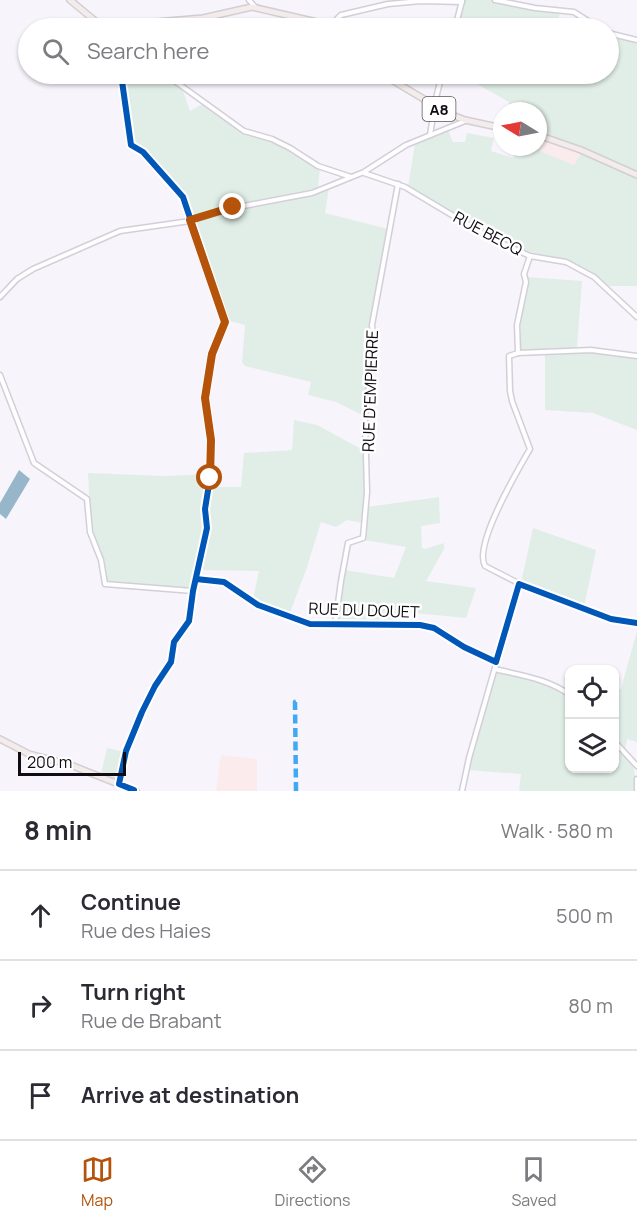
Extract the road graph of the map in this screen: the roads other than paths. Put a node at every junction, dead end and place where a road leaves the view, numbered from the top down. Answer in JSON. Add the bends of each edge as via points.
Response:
{"nodes":[{"id":1,"x":70,"y":0,"type":"edge"},
{"id":2,"x":249,"y":0,"type":"edge"},
{"id":3,"x":495,"y":0,"type":"edge"},
{"id":4,"x":462,"y":1,"type":"edge"},
{"id":5,"x":388,"y":2,"type":"edge"},
{"id":6,"x":256,"y":8,"type":"junction"},
{"id":7,"x":92,"y":18,"type":"edge"},
{"id":8,"x":203,"y":18,"type":"edge"},
{"id":9,"x":295,"y":18,"type":"edge"},
{"id":10,"x":338,"y":18,"type":"edge"},
{"id":11,"x":458,"y":18,"type":"edge"},
{"id":12,"x":583,"y":18,"type":"edge"},
{"id":13,"x":619,"y":36,"type":"edge"},
{"id":14,"x":637,"y":40,"type":"edge"},
{"id":15,"x":122,"y":84,"type":"edge"},
{"id":16,"x":179,"y":84,"type":"edge"},
{"id":17,"x":398,"y":84,"type":"edge"},
{"id":18,"x":440,"y":84,"type":"edge"},
{"id":19,"x":434,"y":106,"type":"junction"},
{"id":20,"x":433,"y":116,"type":"dead end"},
{"id":21,"x":465,"y":120,"type":"junction"},
{"id":22,"x":493,"y":126,"type":"edge"},
{"id":23,"x":429,"y":135,"type":"junction"},
{"id":24,"x":547,"y":138,"type":"edge"},
{"id":25,"x":364,"y":172,"type":"junction"},
{"id":26,"x":637,"y":176,"type":"edge"},
{"id":27,"x":351,"y":177,"type":"junction"},
{"id":28,"x":398,"y":184,"type":"junction"},
{"id":29,"x":190,"y":220,"type":"junction"},
{"id":30,"x":530,"y":255,"type":"junction"},
{"id":31,"x":0,"y":297,"type":"edge"},
{"id":32,"x":637,"y":317,"type":"edge"},
{"id":33,"x":518,"y":353,"type":"junction"},
{"id":34,"x":637,"y":356,"type":"edge"},
{"id":35,"x":0,"y":375,"type":"edge"},
{"id":36,"x":196,"y":579,"type":"junction"},
{"id":37,"x":519,"y":584,"type":"junction"},
{"id":38,"x":193,"y":591,"type":"junction"},
{"id":39,"x":637,"y":624,"type":"edge"},
{"id":40,"x":336,"y":625,"type":"junction"},
{"id":41,"x":496,"y":662,"type":"junction"},
{"id":42,"x":495,"y":669,"type":"junction"},
{"id":43,"x":565,"y":691,"type":"edge"},
{"id":44,"x":0,"y":739,"type":"edge"},
{"id":45,"x":619,"y":746,"type":"edge"},
{"id":46,"x":637,"y":766,"type":"edge"},
{"id":47,"x":637,"y":779,"type":"edge"},
{"id":48,"x":119,"y":784,"type":"junction"},
{"id":49,"x":134,"y":791,"type":"edge"},
{"id":50,"x":462,"y":791,"type":"edge"},
{"id":51,"x":637,"y":791,"type":"edge"}],
"edges":[{"from":1,"to":7,"type":"main road"},
{"from":2,"to":6,"type":"street"},
{"from":3,"to":12,"type":"street","via":[[574,12]]},
{"from":4,"to":5,"type":"street"},
{"from":4,"to":11,"type":"street"},
{"from":5,"to":10,"type":"street"},
{"from":6,"to":8,"type":"main road"},
{"from":6,"to":9,"type":"main road"},
{"from":13,"to":14,"type":"street"},
{"from":15,"to":29,"type":"street","via":[[130,145],[143,152],[183,197]]},
{"from":16,"to":27,"type":"street","via":[[244,131],[272,139],[318,166]]},
{"from":17,"to":19,"type":"main road","number":"A8"},
{"from":18,"to":19,"type":"street"},
{"from":19,"to":21,"type":"main road","number":"A8"},
{"from":20,"to":23,"type":"street"},
{"from":21,"to":22,"type":"main road","number":"A8"},
{"from":21,"to":23,"type":"street"},
{"from":23,"to":25,"type":"street"},
{"from":24,"to":26,"type":"main road"},
{"from":25,"to":27,"type":"street"},
{"from":25,"to":28,"type":"street","name":"RUE BECQ"},
{"from":27,"to":29,"type":"street","via":[[312,193],[233,207]]},
{"from":28,"to":30,"type":"street","name":"RUE BECQ","via":[[492,239]]},
{"from":28,"to":40,"type":"street","name":"RUE D'EMPIERRE","via":[[372,325],[374,346],[365,418],[367,492],[363,538],[348,543]]},
{"from":29,"to":31,"type":"street","via":[[120,231],[33,269]]},
{"from":29,"to":36,"type":"street","via":[[225,322],[212,354],[205,398],[211,440],[210,478],[205,509],[207,528]]},
{"from":30,"to":32,"type":"street","name":"RUE BECQ","via":[[566,262],[594,277]]},
{"from":30,"to":33,"type":"street","via":[[517,325]]},
{"from":33,"to":34,"type":"street","via":[[591,350]]},
{"from":33,"to":37,"type":"street","via":[[509,356],[510,391],[530,449],[498,505],[482,557],[485,566]]},
{"from":35,"to":38,"type":"street","via":[[34,463],[87,499],[90,532],[105,584]]},
{"from":36,"to":38,"type":"street"},
{"from":36,"to":40,"type":"street","name":"RUE DU DOUET","via":[[224,582],[258,605],[310,624]]},
{"from":37,"to":39,"type":"street","via":[[611,619]]},
{"from":37,"to":41,"type":"street"},
{"from":38,"to":48,"type":"street","via":[[189,621],[174,642],[171,662],[142,712],[126,751]]},
{"from":40,"to":41,"type":"street","name":"RUE DU DOUET","via":[[434,628]]},
{"from":41,"to":42,"type":"street"},
{"from":42,"to":43,"type":"street"},
{"from":42,"to":50,"type":"street"},
{"from":44,"to":48,"type":"main road","via":[[25,753],[68,764]]},
{"from":45,"to":46,"type":"street"},
{"from":47,"to":51,"type":"street"},
{"from":48,"to":49,"type":"main road"}]}
